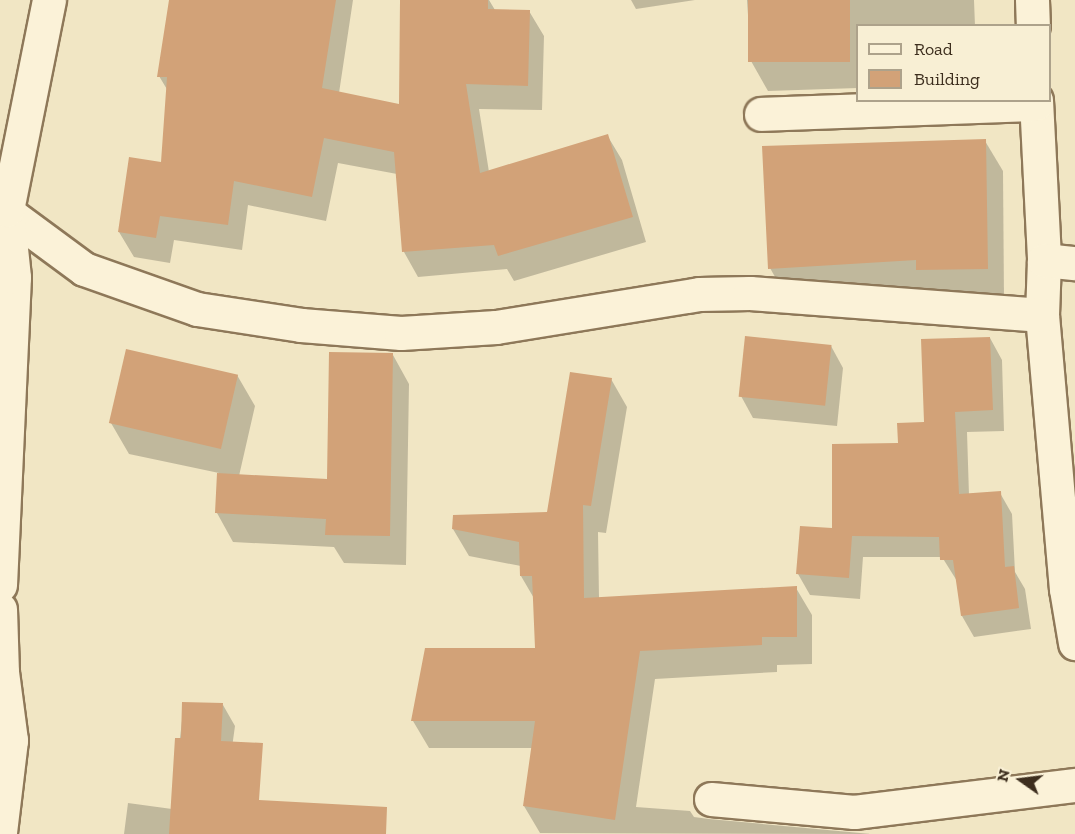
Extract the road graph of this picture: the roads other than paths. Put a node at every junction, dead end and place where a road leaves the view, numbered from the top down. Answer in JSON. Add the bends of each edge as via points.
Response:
{"nodes":[{"id":1,"x":49,"y":0,"type":"edge"},
{"id":2,"x":1032,"y":0,"type":"edge"},
{"id":3,"x":1033,"y":24,"type":"edge"},
{"id":4,"x":1036,"y":102,"type":"edge"},
{"id":5,"x":761,"y":114,"type":"dead end"},
{"id":6,"x":3,"y":208,"type":"edge"},
{"id":7,"x":1059,"y":261,"type":"edge"},
{"id":8,"x":1042,"y":315,"type":"junction"},
{"id":9,"x":0,"y":585,"type":"edge"},
{"id":10,"x":0,"y":609,"type":"edge"},
{"id":11,"x":1075,"y":644,"type":"edge"},
{"id":12,"x":1,"y":672,"type":"edge"},
{"id":13,"x":1075,"y":785,"type":"edge"},
{"id":14,"x":711,"y":798,"type":"dead end"},
{"id":15,"x":0,"y":832,"type":"edge"}],
"edges":[{"from":1,"to":6,"type":"street"},
{"from":2,"to":3,"type":"street"},
{"from":4,"to":5,"type":"street"},
{"from":4,"to":7,"type":"street"},
{"from":6,"to":8,"type":"street","via":[[84,269],[197,309],[301,324],[401,333],[604,312],[699,294],[750,293]]},
{"from":6,"to":9,"type":"street","via":[[14,277]]},
{"from":7,"to":8,"type":"street"},
{"from":8,"to":11,"type":"street","via":[[1066,589]]},
{"from":10,"to":12,"type":"street"},
{"from":12,"to":15,"type":"street","via":[[11,740]]},
{"from":13,"to":14,"type":"street","via":[[854,812]]}]}
